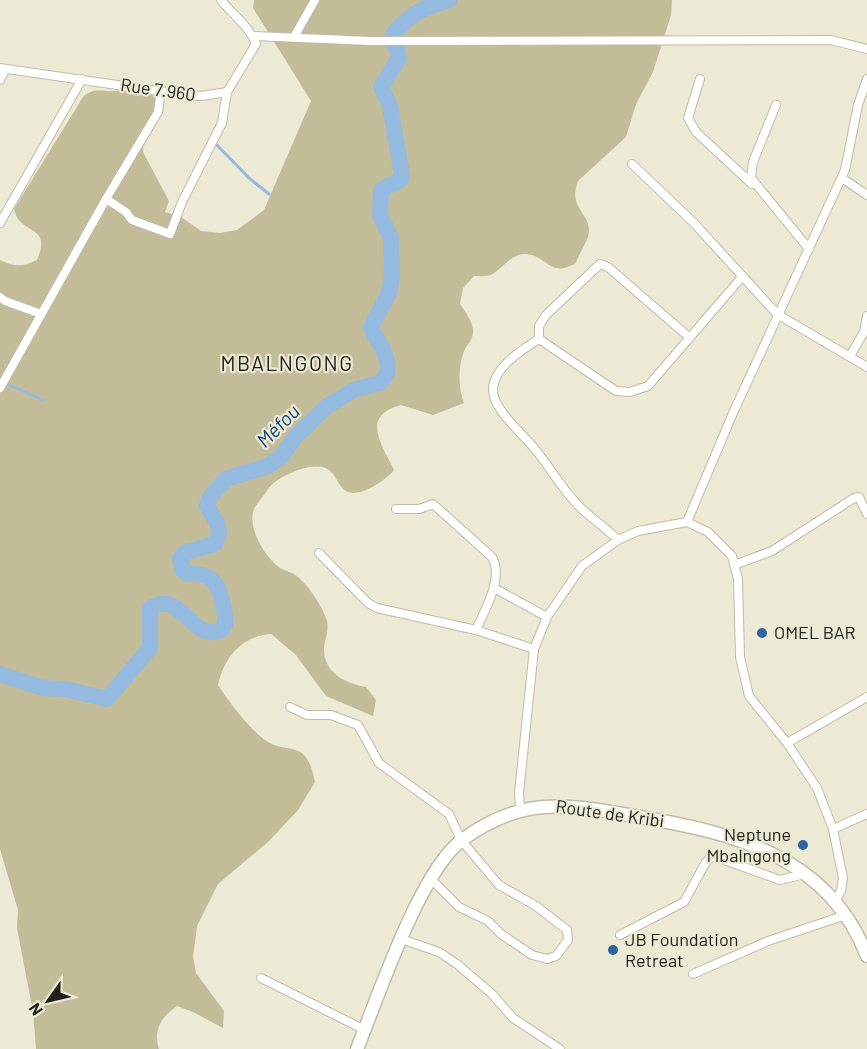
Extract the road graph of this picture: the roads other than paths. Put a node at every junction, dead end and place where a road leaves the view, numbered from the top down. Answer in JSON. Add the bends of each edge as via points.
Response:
{"nodes":[{"id":1,"x":221,"y":0,"type":"edge"},
{"id":2,"x":315,"y":0,"type":"edge"},
{"id":3,"x":254,"y":36,"type":"junction"},
{"id":4,"x":294,"y":38,"type":"junction"},
{"id":5,"x":867,"y":50,"type":"edge"},
{"id":6,"x":2,"y":69,"type":"edge"},
{"id":7,"x":82,"y":79,"type":"junction"},
{"id":8,"x":700,"y":79,"type":"dead end"},
{"id":9,"x":867,"y":79,"type":"edge"},
{"id":10,"x":0,"y":80,"type":"edge"},
{"id":11,"x":161,"y":92,"type":"junction"},
{"id":12,"x":227,"y":92,"type":"junction"},
{"id":13,"x":867,"y":99,"type":"edge"},
{"id":14,"x":776,"y":105,"type":"dead end"},
{"id":15,"x":858,"y":105,"type":"junction"},
{"id":16,"x":632,"y":164,"type":"dead end"},
{"id":17,"x":842,"y":178,"type":"junction"},
{"id":18,"x":756,"y":187,"type":"junction"},
{"id":19,"x":867,"y":195,"type":"edge"},
{"id":20,"x":106,"y":199,"type":"junction"},
{"id":21,"x":0,"y":223,"type":"edge"},
{"id":22,"x":809,"y":249,"type":"junction"},
{"id":23,"x":742,"y":277,"type":"junction"},
{"id":24,"x":0,"y":297,"type":"edge"},
{"id":25,"x":41,"y":314,"type":"junction"},
{"id":26,"x":777,"y":314,"type":"junction"},
{"id":27,"x":867,"y":316,"type":"edge"},
{"id":28,"x":690,"y":338,"type":"junction"},
{"id":29,"x":539,"y":339,"type":"junction"},
{"id":30,"x":850,"y":356,"type":"junction"},
{"id":31,"x":867,"y":367,"type":"edge"},
{"id":32,"x":0,"y":388,"type":"edge"},
{"id":33,"x":396,"y":509,"type":"dead end"},
{"id":34,"x":867,"y":514,"type":"edge"},
{"id":35,"x":687,"y":522,"type":"junction"},
{"id":36,"x":618,"y":540,"type":"junction"},
{"id":37,"x":319,"y":553,"type":"dead end"},
{"id":38,"x":735,"y":565,"type":"junction"},
{"id":39,"x":494,"y":588,"type":"junction"},
{"id":40,"x":548,"y":617,"type":"junction"},
{"id":41,"x":477,"y":630,"type":"junction"},
{"id":42,"x":534,"y":649,"type":"junction"},
{"id":43,"x":867,"y":696,"type":"edge"},
{"id":44,"x":290,"y":707,"type":"dead end"},
{"id":45,"x":787,"y":743,"type":"junction"},
{"id":46,"x":520,"y":809,"type":"junction"},
{"id":47,"x":867,"y":814,"type":"edge"},
{"id":48,"x":833,"y":830,"type":"junction"},
{"id":49,"x":461,"y":840,"type":"junction"},
{"id":50,"x":805,"y":874,"type":"junction"},
{"id":51,"x":431,"y":879,"type":"junction"},
{"id":52,"x":836,"y":900,"type":"junction"},
{"id":53,"x":846,"y":915,"type":"junction"},
{"id":54,"x":620,"y":935,"type":"dead end"},
{"id":55,"x":401,"y":939,"type":"junction"},
{"id":56,"x":866,"y":951,"type":"edge"},
{"id":57,"x":693,"y":974,"type":"dead end"},
{"id":58,"x":261,"y":978,"type":"dead end"},
{"id":59,"x":364,"y":1030,"type":"junction"},
{"id":60,"x":357,"y":1049,"type":"edge"},
{"id":61,"x":560,"y":1049,"type":"edge"}],
"edges":[{"from":1,"to":3,"type":"street"},
{"from":2,"to":4,"type":"street"},
{"from":3,"to":4,"type":"street"},
{"from":3,"to":12,"type":"street","via":[[256,44]]},
{"from":4,"to":5,"type":"street","via":[[831,40]]},
{"from":6,"to":7,"type":"street","name":"Rue 7.960"},
{"from":6,"to":10,"type":"street"},
{"from":7,"to":11,"type":"street","name":"Rue 7.960"},
{"from":7,"to":21,"type":"street"},
{"from":8,"to":18,"type":"street","via":[[688,118],[696,132]]},
{"from":9,"to":15,"type":"street"},
{"from":11,"to":12,"type":"street","name":"Rue 7.960","via":[[202,96]]},
{"from":11,"to":20,"type":"street","via":[[158,112]]},
{"from":12,"to":20,"type":"street","via":[[222,123],[170,234],[132,220]]},
{"from":13,"to":15,"type":"street"},
{"from":14,"to":18,"type":"street","via":[[751,171]]},
{"from":15,"to":17,"type":"street"},
{"from":16,"to":23,"type":"street","via":[[693,222]]},
{"from":17,"to":19,"type":"street"},
{"from":17,"to":22,"type":"street"},
{"from":18,"to":22,"type":"street"},
{"from":20,"to":25,"type":"street"},
{"from":22,"to":26,"type":"street"},
{"from":23,"to":26,"type":"street"},
{"from":23,"to":28,"type":"street"},
{"from":24,"to":25,"type":"street"},
{"from":25,"to":32,"type":"street"},
{"from":26,"to":30,"type":"street"},
{"from":26,"to":35,"type":"street"},
{"from":27,"to":30,"type":"street","via":[[864,332]]},
{"from":28,"to":29,"type":"street","via":[[648,386],[630,392],[616,391]]},
{"from":28,"to":29,"type":"street","via":[[600,264],[546,315],[539,326]]},
{"from":29,"to":36,"type":"street","via":[[502,370],[493,386],[494,396],[517,433],[533,446],[566,493]]},
{"from":30,"to":31,"type":"street"},
{"from":33,"to":39,"type":"street","via":[[419,509],[433,504],[492,557]]},
{"from":34,"to":38,"type":"street","via":[[859,497],[854,498],[772,552]]},
{"from":35,"to":36,"type":"street","via":[[638,531]]},
{"from":35,"to":38,"type":"street","via":[[720,541]]},
{"from":36,"to":40,"type":"street","via":[[582,566]]},
{"from":37,"to":41,"type":"street","via":[[377,608]]},
{"from":38,"to":45,"type":"street","via":[[740,657],[749,696]]},
{"from":39,"to":40,"type":"street"},
{"from":39,"to":41,"type":"street"},
{"from":40,"to":42,"type":"street"},
{"from":41,"to":42,"type":"street"},
{"from":42,"to":46,"type":"street"},
{"from":43,"to":45,"type":"street"},
{"from":44,"to":49,"type":"street","via":[[307,716],[331,715],[358,725],[379,763],[445,810]]},
{"from":45,"to":48,"type":"street","via":[[817,788]]},
{"from":46,"to":49,"type":"main road","name":"Route de Kribi"},
{"from":46,"to":50,"type":"main road","name":"Route de Kribi","via":[[544,805],[580,807],[712,830],[749,842]]},
{"from":47,"to":48,"type":"street"},
{"from":48,"to":52,"type":"street","via":[[843,878]]},
{"from":49,"to":51,"type":"main road","name":"Route de Kribi"},
{"from":49,"to":51,"type":"street","via":[[499,885],[567,930],[568,940],[555,956],[547,959],[532,955],[488,921],[459,907]]},
{"from":50,"to":52,"type":"main road","name":"Route de Kribi"},
{"from":50,"to":54,"type":"street","via":[[780,880],[713,856],[684,902]]},
{"from":51,"to":55,"type":"main road","name":"Route de Kribi"},
{"from":52,"to":53,"type":"main road","name":"Route de Kribi"},
{"from":53,"to":56,"type":"main road","name":"Route de Kribi"},
{"from":53,"to":57,"type":"street","via":[[768,941]]},
{"from":55,"to":59,"type":"main road","name":"Route de Kribi"},
{"from":55,"to":61,"type":"street","via":[[439,952],[457,963],[513,1018]]},
{"from":58,"to":59,"type":"street"},
{"from":59,"to":60,"type":"main road","name":"Route de Kribi"}]}
